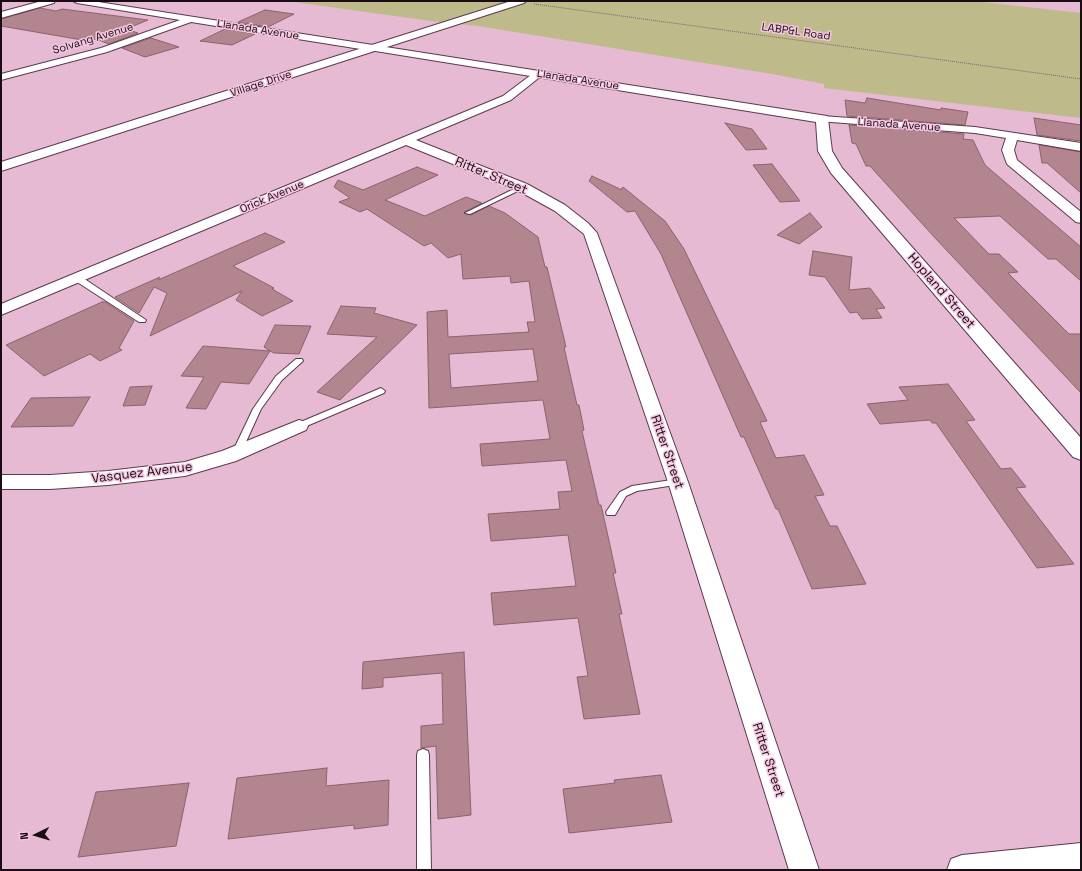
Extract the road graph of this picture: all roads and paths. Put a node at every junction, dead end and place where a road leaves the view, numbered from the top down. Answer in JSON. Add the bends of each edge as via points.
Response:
{"nodes":[{"id":1,"x":52,"y":1,"type":"edge"},
{"id":2,"x":77,"y":1,"type":"edge"},
{"id":3,"x":520,"y":2,"type":"edge"},
{"id":4,"x":1,"y":15,"type":"edge"},
{"id":5,"x":190,"y":19,"type":"junction"},
{"id":6,"x":374,"y":48,"type":"junction"},
{"id":7,"x":538,"y":74,"type":"junction"},
{"id":8,"x":1,"y":77,"type":"edge"},
{"id":9,"x":1081,"y":79,"type":"edge"},
{"id":10,"x":822,"y":119,"type":"junction"},
{"id":11,"x":1012,"y":136,"type":"junction"},
{"id":12,"x":407,"y":141,"type":"junction"},
{"id":13,"x":1081,"y":147,"type":"edge"},
{"id":14,"x":1,"y":167,"type":"edge"},
{"id":15,"x":522,"y":187,"type":"junction"},
{"id":16,"x":468,"y":213,"type":"dead end"},
{"id":17,"x":1081,"y":219,"type":"edge"},
{"id":18,"x":78,"y":278,"type":"junction"},
{"id":19,"x":1,"y":310,"type":"edge"},
{"id":20,"x":142,"y":320,"type":"dead end"},
{"id":21,"x":299,"y":361,"type":"dead end"},
{"id":22,"x":381,"y":391,"type":"dead end"},
{"id":23,"x":299,"y":426,"type":"joint"},
{"id":24,"x":1081,"y":452,"type":"edge"},
{"id":25,"x":237,"y":453,"type":"junction"},
{"id":26,"x":1,"y":482,"type":"edge"},
{"id":27,"x":678,"y":482,"type":"junction"},
{"id":28,"x":611,"y":512,"type":"dead end"},
{"id":29,"x":424,"y":754,"type":"dead end"},
{"id":30,"x":1081,"y":858,"type":"edge"},
{"id":31,"x":424,"y":870,"type":"edge"},
{"id":32,"x":804,"y":870,"type":"edge"},
{"id":33,"x":962,"y":870,"type":"edge"}],
"edges":[{"from":1,"to":4,"type":"street"},
{"from":2,"to":5,"type":"street","name":"Llanada Avenue"},
{"from":3,"to":6,"type":"street","name":"Village Drive"},
{"from":3,"to":9,"type":"path","name":"LABP&L Road"},
{"from":5,"to":6,"type":"street","name":"Llanada Avenue"},
{"from":5,"to":8,"type":"street","name":"Solvang Avenue","via":[[104,50]]},
{"from":6,"to":7,"type":"street","name":"Llanada Avenue"},
{"from":6,"to":14,"type":"street","name":"Village Drive"},
{"from":7,"to":10,"type":"street","name":"Llanada Avenue"},
{"from":7,"to":12,"type":"street","name":"Orick Avenue","via":[[507,98]]},
{"from":10,"to":11,"type":"street","name":"Llanada Avenue","via":[[975,130]]},
{"from":10,"to":24,"type":"street","name":"Hopland Street","via":[[825,151],[836,170]]},
{"from":11,"to":13,"type":"street","name":"Llanada Avenue"},
{"from":11,"to":17,"type":"street","via":[[1008,150],[1012,161]]},
{"from":12,"to":15,"type":"street","name":"Ritter Street"},
{"from":12,"to":18,"type":"street","name":"Orick Avenue"},
{"from":15,"to":16,"type":"lane"},
{"from":15,"to":27,"type":"street","name":"Ritter Street","via":[[560,208],[590,233]]},
{"from":18,"to":19,"type":"street","name":"Orick Avenue"},
{"from":18,"to":20,"type":"lane"},
{"from":21,"to":25,"type":"lane","via":[[279,378],[257,409]]},
{"from":22,"to":23,"type":"lane"},
{"from":23,"to":25,"type":"street","name":"Vasquez Avenue"},
{"from":25,"to":26,"type":"street","name":"Vasquez Avenue","via":[[185,469],[154,473],[57,482]]},
{"from":27,"to":28,"type":"lane","via":[[635,488],[623,494]]},
{"from":27,"to":32,"type":"street","name":"Ritter Street"},
{"from":29,"to":31,"type":"lane"},
{"from":30,"to":33,"type":"street"}]}
